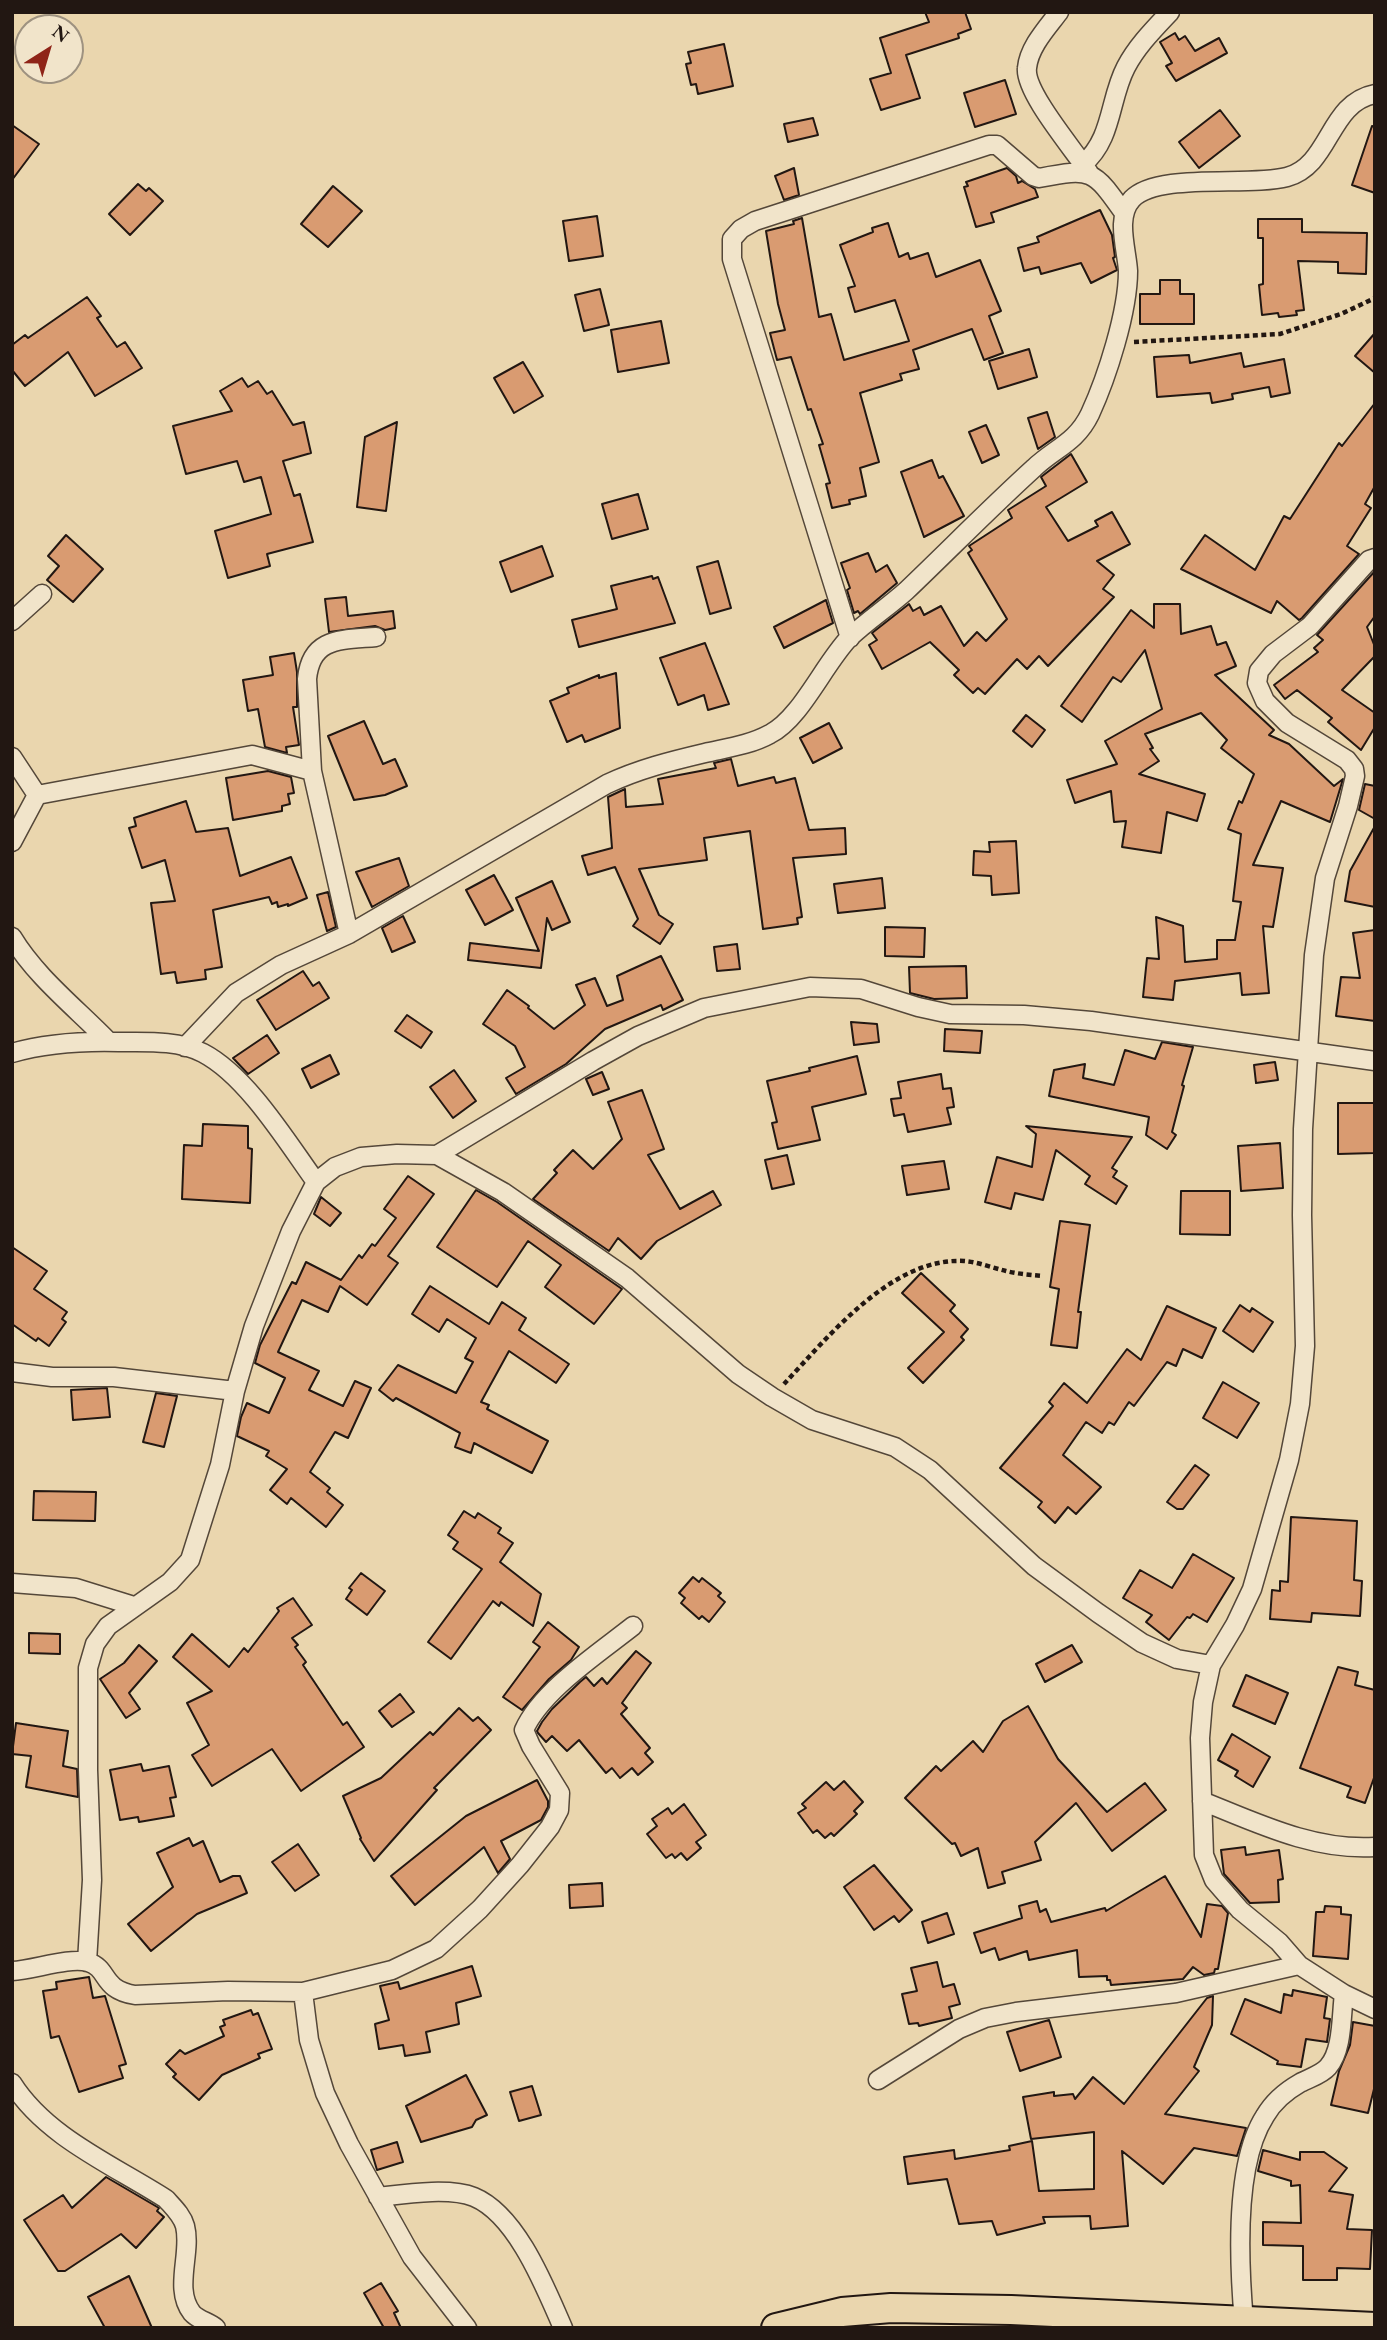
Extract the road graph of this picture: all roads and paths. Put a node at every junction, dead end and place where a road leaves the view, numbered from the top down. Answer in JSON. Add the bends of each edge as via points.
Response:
{"nodes":[{"id":1,"x":1059,"y":12,"type":"edge"},
{"id":2,"x":1170,"y":12,"type":"edge"},
{"id":3,"x":1375,"y":94,"type":"edge"},
{"id":4,"x":1086,"y":169,"type":"junction"},
{"id":5,"x":1124,"y":213,"type":"junction"},
{"id":6,"x":1375,"y":298,"type":"edge"},
{"id":7,"x":1115,"y":342,"type":"junction"},
{"id":8,"x":1375,"y":558,"type":"edge"},
{"id":9,"x":42,"y":594,"type":"dead end"},
{"id":10,"x":12,"y":621,"type":"edge"},
{"id":11,"x":376,"y":637,"type":"dead end"},
{"id":12,"x":850,"y":638,"type":"junction"},
{"id":13,"x":12,"y":757,"type":"edge"},
{"id":14,"x":312,"y":771,"type":"junction"},
{"id":15,"x":37,"y":795,"type":"junction"},
{"id":16,"x":12,"y":842,"type":"edge"},
{"id":17,"x":349,"y":934,"type":"junction"},
{"id":18,"x":12,"y":937,"type":"edge"},
{"id":19,"x":109,"y":1042,"type":"junction"},
{"id":20,"x":185,"y":1047,"type":"junction"},
{"id":21,"x":12,"y":1053,"type":"edge"},
{"id":22,"x":1309,"y":1053,"type":"junction"},
{"id":23,"x":1375,"y":1061,"type":"edge"},
{"id":24,"x":437,"y":1155,"type":"junction"},
{"id":25,"x":316,"y":1182,"type":"junction"},
{"id":26,"x":1043,"y":1276,"type":"dead end"},
{"id":27,"x":12,"y":1372,"type":"edge"},
{"id":28,"x":235,"y":1391,"type":"junction"},
{"id":29,"x":772,"y":1397,"type":"junction"},
{"id":30,"x":12,"y":1583,"type":"edge"},
{"id":31,"x":134,"y":1606,"type":"junction"},
{"id":32,"x":633,"y":1626,"type":"dead end"},
{"id":33,"x":1211,"y":1665,"type":"junction"},
{"id":34,"x":1202,"y":1801,"type":"junction"},
{"id":35,"x":1375,"y":1847,"type":"edge"},
{"id":36,"x":86,"y":1962,"type":"junction"},
{"id":37,"x":1299,"y":1965,"type":"junction"},
{"id":38,"x":12,"y":1971,"type":"edge"},
{"id":39,"x":303,"y":1992,"type":"junction"},
{"id":40,"x":1344,"y":1994,"type":"junction"},
{"id":41,"x":1375,"y":2009,"type":"edge"},
{"id":42,"x":878,"y":2080,"type":"dead end"},
{"id":43,"x":12,"y":2083,"type":"edge"},
{"id":44,"x":377,"y":2197,"type":"junction"},
{"id":45,"x":1244,"y":2322,"type":"junction"},
{"id":46,"x":216,"y":2328,"type":"edge"},
{"id":47,"x":467,"y":2328,"type":"edge"},
{"id":48,"x":563,"y":2328,"type":"edge"},
{"id":49,"x":776,"y":2328,"type":"edge"},
{"id":50,"x":1375,"y":2328,"type":"edge"}],
"edges":[{"from":1,"to":4,"type":"street","via":[[1033,49],[1027,79]]},
{"from":2,"to":4,"type":"street","via":[[1125,68],[1108,126]]},
{"from":3,"to":5,"type":"street","via":[[1356,99],[1309,164],[1291,176],[1160,185],[1138,194]]},
{"from":4,"to":5,"type":"street","via":[[1104,184]]},
{"from":4,"to":12,"type":"street","via":[[1039,178],[997,145],[989,145],[755,221],[732,239],[732,259]]},
{"from":5,"to":7,"type":"street","via":[[1128,272]]},
{"from":6,"to":7,"type":"path","via":[[1280,334]]},
{"from":7,"to":12,"type":"street","via":[[1080,432],[1038,464],[905,592]]},
{"from":8,"to":22,"type":"street","via":[[1310,626],[1273,654],[1256,683],[1265,701],[1287,723],[1354,769],[1348,806],[1325,878],[1314,955]]},
{"from":9,"to":10,"type":"street"},
{"from":11,"to":14,"type":"street","via":[[322,646],[309,664]]},
{"from":12,"to":17,"type":"street","via":[[790,718],[773,733],[752,743],[634,772],[607,784]]},
{"from":13,"to":15,"type":"street"},
{"from":14,"to":15,"type":"street","via":[[252,755]]},
{"from":14,"to":17,"type":"street"},
{"from":15,"to":16,"type":"street"},
{"from":17,"to":20,"type":"street","via":[[282,965],[236,993]]},
{"from":18,"to":19,"type":"street","via":[[50,984]]},
{"from":19,"to":20,"type":"street"},
{"from":19,"to":21,"type":"street","via":[[40,1045]]},
{"from":20,"to":25,"type":"street","via":[[223,1066],[267,1113]]},
{"from":22,"to":23,"type":"street"},
{"from":22,"to":24,"type":"street","via":[[1091,1021],[950,1014],[861,989],[810,987],[704,1008],[638,1036]]},
{"from":22,"to":33,"type":"street","via":[[1303,1129],[1305,1346],[1300,1404],[1252,1589]]},
{"from":24,"to":25,"type":"street","via":[[361,1157],[335,1167]]},
{"from":24,"to":29,"type":"street","via":[[503,1192],[627,1278],[738,1374]]},
{"from":25,"to":28,"type":"street","via":[[291,1231],[254,1326]]},
{"from":26,"to":29,"type":"path","via":[[965,1261],[934,1264],[902,1275],[838,1327]]},
{"from":27,"to":28,"type":"street","via":[[114,1377]]},
{"from":28,"to":31,"type":"street","via":[[220,1465],[190,1560],[170,1581]]},
{"from":29,"to":33,"type":"street","via":[[812,1420],[895,1447],[930,1469],[1034,1566],[1098,1613],[1142,1643],[1177,1659]]},
{"from":30,"to":31,"type":"street","via":[[76,1588]]},
{"from":31,"to":36,"type":"street","via":[[108,1626],[95,1644],[88,1668],[92,1880]]},
{"from":32,"to":39,"type":"street","via":[[549,1693],[530,1717],[524,1730],[561,1793],[550,1827],[520,1865],[436,1949],[392,1970]]},
{"from":33,"to":34,"type":"street","via":[[1202,1714]]},
{"from":34,"to":35,"type":"street","via":[[1310,1841]]},
{"from":34,"to":37,"type":"street","via":[[1204,1855],[1214,1880]]},
{"from":36,"to":38,"type":"street"},
{"from":36,"to":39,"type":"street","via":[[99,1968],[110,1986],[135,1995]]},
{"from":37,"to":40,"type":"street"},
{"from":37,"to":42,"type":"street","via":[[1176,1993],[985,2018],[959,2029]]},
{"from":39,"to":44,"type":"street","via":[[309,2040],[325,2093]]},
{"from":40,"to":41,"type":"street"},
{"from":40,"to":45,"type":"street","via":[[1337,2045],[1327,2068],[1276,2101],[1256,2132],[1244,2175],[1239,2264]]},
{"from":43,"to":46,"type":"street","via":[[36,2113],[64,2136],[166,2199],[177,2211],[187,2246],[184,2292],[191,2312]]},
{"from":44,"to":47,"type":"street","via":[[412,2257]]},
{"from":44,"to":48,"type":"street","via":[[459,2194],[488,2206],[512,2228]]},
{"from":45,"to":49,"type":"main road","via":[[891,2308],[842,2312]]},
{"from":45,"to":50,"type":"main road"}]}
